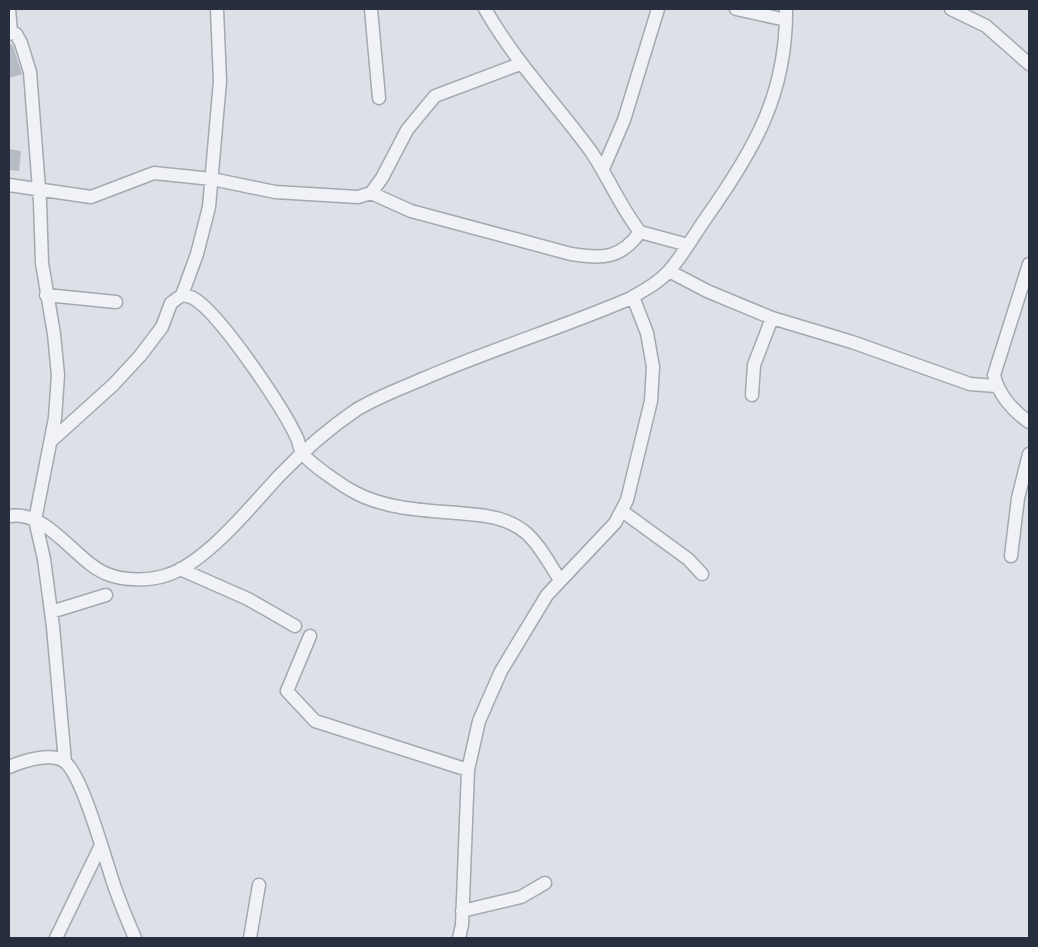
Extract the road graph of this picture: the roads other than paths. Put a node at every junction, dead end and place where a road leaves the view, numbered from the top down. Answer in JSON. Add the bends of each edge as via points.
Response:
{"nodes":[{"id":1,"x":9,"y":9,"type":"edge"},
{"id":2,"x":217,"y":9,"type":"edge"},
{"id":3,"x":371,"y":9,"type":"edge"},
{"id":4,"x":486,"y":9,"type":"edge"},
{"id":5,"x":658,"y":9,"type":"edge"},
{"id":6,"x":736,"y":9,"type":"edge"},
{"id":7,"x":951,"y":9,"type":"edge"},
{"id":8,"x":786,"y":14,"type":"edge"},
{"id":9,"x":10,"y":33,"type":"edge"},
{"id":10,"x":520,"y":64,"type":"junction"},
{"id":11,"x":1029,"y":64,"type":"edge"},
{"id":12,"x":378,"y":98,"type":"dead end"},
{"id":13,"x":603,"y":169,"type":"junction"},
{"id":14,"x":212,"y":179,"type":"junction"},
{"id":15,"x":9,"y":185,"type":"edge"},
{"id":16,"x":39,"y":189,"type":"junction"},
{"id":17,"x":371,"y":193,"type":"junction"},
{"id":18,"x":640,"y":232,"type":"junction"},
{"id":19,"x":688,"y":245,"type":"junction"},
{"id":20,"x":1029,"y":264,"type":"edge"},
{"id":21,"x":669,"y":271,"type":"junction"},
{"id":22,"x":46,"y":295,"type":"junction"},
{"id":23,"x":182,"y":295,"type":"junction"},
{"id":24,"x":633,"y":297,"type":"junction"},
{"id":25,"x":116,"y":302,"type":"dead end"},
{"id":26,"x":772,"y":318,"type":"junction"},
{"id":27,"x":996,"y":386,"type":"junction"},
{"id":28,"x":752,"y":395,"type":"dead end"},
{"id":29,"x":1029,"y":422,"type":"edge"},
{"id":30,"x":51,"y":441,"type":"junction"},
{"id":31,"x":302,"y":453,"type":"junction"},
{"id":32,"x":1029,"y":454,"type":"edge"},
{"id":33,"x":622,"y":511,"type":"junction"},
{"id":34,"x":9,"y":516,"type":"edge"},
{"id":35,"x":35,"y":520,"type":"junction"},
{"id":36,"x":1011,"y":556,"type":"dead end"},
{"id":37,"x":180,"y":569,"type":"junction"},
{"id":38,"x":702,"y":574,"type":"dead end"},
{"id":39,"x":560,"y":580,"type":"junction"},
{"id":40,"x":106,"y":595,"type":"dead end"},
{"id":41,"x":51,"y":612,"type":"junction"},
{"id":42,"x":295,"y":626,"type":"dead end"},
{"id":43,"x":310,"y":636,"type":"dead end"},
{"id":44,"x":66,"y":762,"type":"junction"},
{"id":45,"x":9,"y":766,"type":"edge"},
{"id":46,"x":468,"y":770,"type":"junction"},
{"id":47,"x":101,"y":845,"type":"junction"},
{"id":48,"x":545,"y":883,"type":"dead end"},
{"id":49,"x":259,"y":885,"type":"dead end"},
{"id":50,"x":462,"y":911,"type":"junction"},
{"id":51,"x":56,"y":938,"type":"edge"},
{"id":52,"x":135,"y":938,"type":"edge"},
{"id":53,"x":250,"y":938,"type":"edge"},
{"id":54,"x":459,"y":938,"type":"edge"}],
"edges":[{"from":1,"to":9,"type":"street"},
{"from":2,"to":14,"type":"street","via":[[220,81]]},
{"from":3,"to":12,"type":"street"},
{"from":4,"to":10,"type":"street","via":[[502,40]]},
{"from":5,"to":13,"type":"street","via":[[624,120]]},
{"from":6,"to":8,"type":"street"},
{"from":7,"to":11,"type":"street","via":[[986,26]]},
{"from":8,"to":19,"type":"street","via":[[783,60],[759,136]]},
{"from":9,"to":16,"type":"street","via":[[16,34],[21,43],[30,72]]},
{"from":10,"to":13,"type":"street"},
{"from":10,"to":17,"type":"street","via":[[435,96],[407,130]]},
{"from":13,"to":18,"type":"street"},
{"from":14,"to":16,"type":"street","via":[[154,173],[91,197]]},
{"from":14,"to":17,"type":"street","via":[[306,195],[358,197]]},
{"from":14,"to":23,"type":"street","via":[[210,206]]},
{"from":15,"to":16,"type":"street"},
{"from":16,"to":22,"type":"street"},
{"from":17,"to":18,"type":"street","via":[[411,211],[592,258],[617,255]]},
{"from":18,"to":19,"type":"street"},
{"from":19,"to":21,"type":"street"},
{"from":20,"to":27,"type":"street","via":[[994,375]]},
{"from":21,"to":24,"type":"street"},
{"from":21,"to":26,"type":"street"},
{"from":22,"to":25,"type":"street"},
{"from":22,"to":30,"type":"street","via":[[58,375]]},
{"from":23,"to":30,"type":"street","via":[[171,303],[162,327],[140,356]]},
{"from":23,"to":31,"type":"street","via":[[193,298],[244,354],[276,401]]},
{"from":24,"to":31,"type":"street","via":[[460,363],[382,397],[335,424]]},
{"from":24,"to":33,"type":"street","via":[[647,334],[653,367],[651,401]]},
{"from":26,"to":27,"type":"street","via":[[860,344],[970,384]]},
{"from":26,"to":28,"type":"street","via":[[754,365]]},
{"from":27,"to":29,"type":"street"},
{"from":30,"to":35,"type":"street"},
{"from":31,"to":37,"type":"street","via":[[225,533]]},
{"from":31,"to":39,"type":"street","via":[[336,481],[374,502],[503,518],[516,524],[527,532]]},
{"from":32,"to":36,"type":"street","via":[[1018,498]]},
{"from":33,"to":38,"type":"street","via":[[688,559]]},
{"from":33,"to":39,"type":"street","via":[[615,523]]},
{"from":34,"to":35,"type":"street"},
{"from":35,"to":37,"type":"street","via":[[106,574],[153,578]]},
{"from":35,"to":41,"type":"street"},
{"from":37,"to":42,"type":"street","via":[[248,599]]},
{"from":39,"to":46,"type":"street","via":[[547,595],[501,671],[479,721]]},
{"from":40,"to":41,"type":"street"},
{"from":41,"to":44,"type":"street"},
{"from":43,"to":46,"type":"street","via":[[287,691],[315,721]]},
{"from":44,"to":45,"type":"street","via":[[44,758]]},
{"from":44,"to":47,"type":"street","via":[[88,804]]},
{"from":46,"to":50,"type":"street"},
{"from":47,"to":51,"type":"street"},
{"from":47,"to":52,"type":"street"},
{"from":48,"to":50,"type":"street","via":[[521,897]]},
{"from":49,"to":53,"type":"street"},
{"from":50,"to":54,"type":"street"}]}
